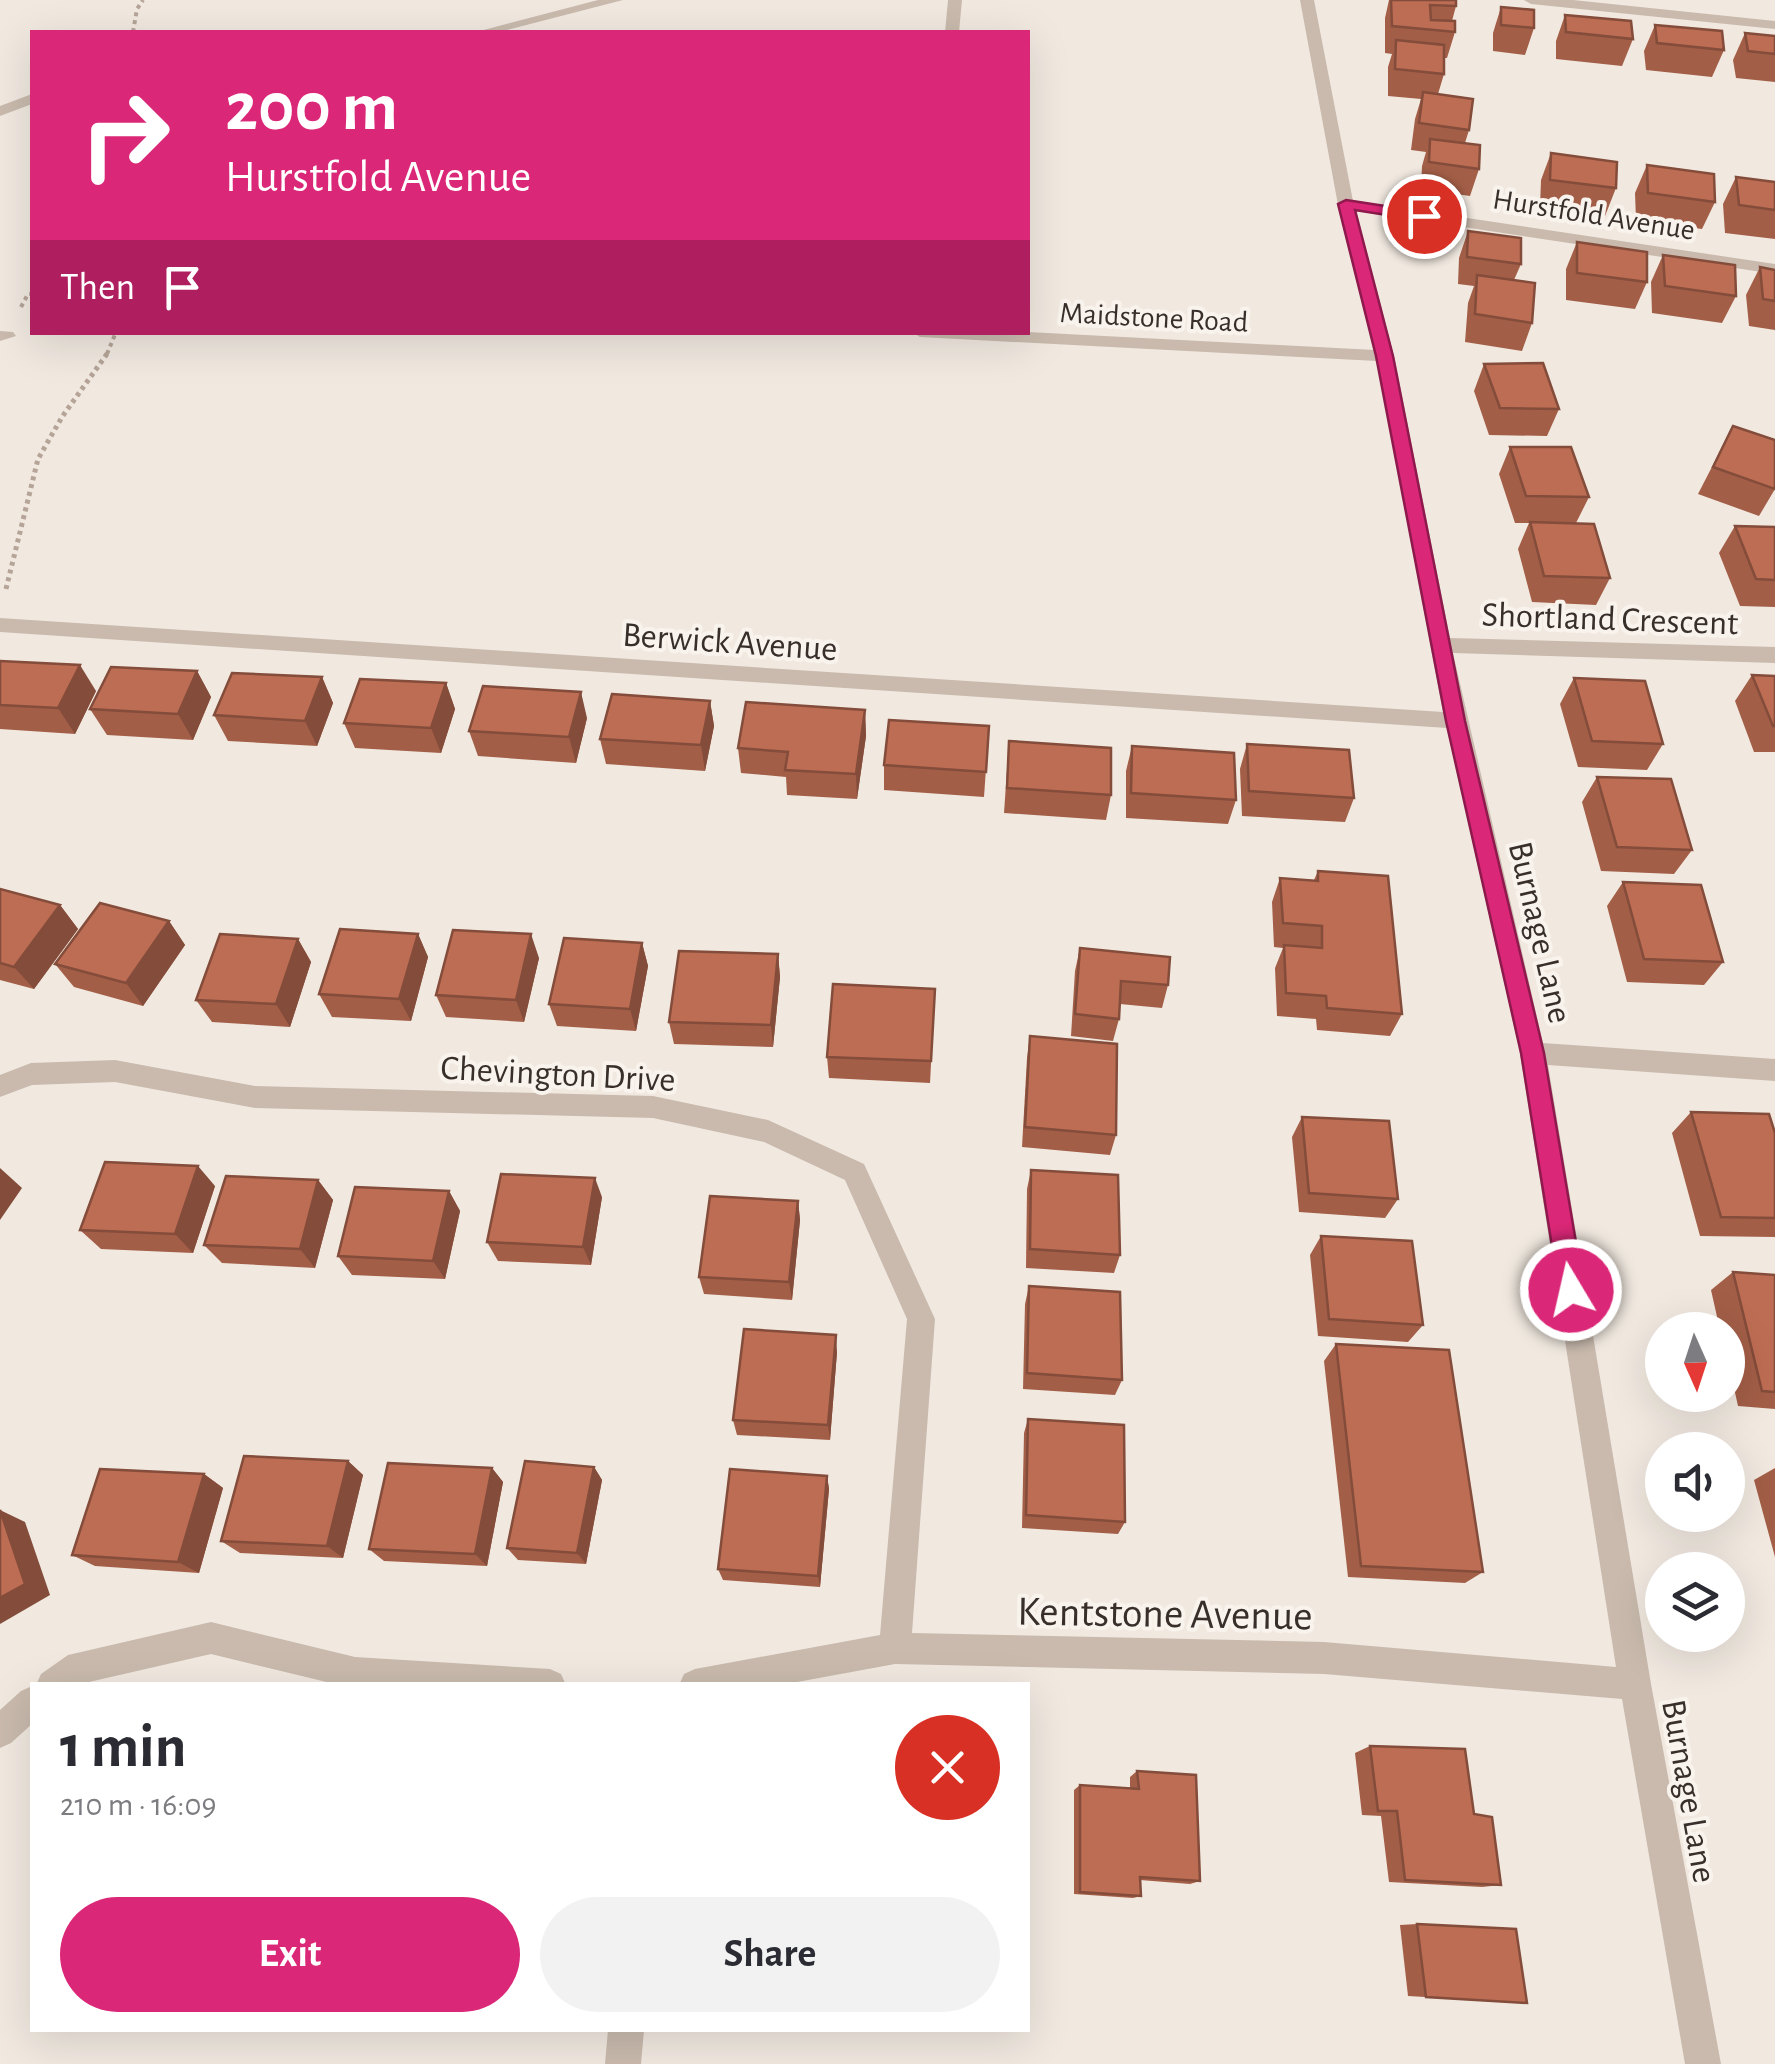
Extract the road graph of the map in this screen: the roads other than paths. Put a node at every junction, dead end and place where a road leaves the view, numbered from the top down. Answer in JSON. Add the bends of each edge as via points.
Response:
{"nodes":[{"id":1,"x":616,"y":0,"type":"edge"},
{"id":2,"x":955,"y":0,"type":"edge"},
{"id":3,"x":1307,"y":0,"type":"edge"},
{"id":4,"x":1531,"y":0,"type":"edge"},
{"id":5,"x":536,"y":25,"type":"edge"},
{"id":6,"x":1775,"y":26,"type":"edge"},
{"id":7,"x":498,"y":30,"type":"edge"},
{"id":8,"x":952,"y":30,"type":"edge"},
{"id":9,"x":0,"y":89,"type":"edge"},
{"id":10,"x":24,"y":101,"type":"edge"},
{"id":11,"x":0,"y":112,"type":"edge"},
{"id":12,"x":1346,"y":204,"type":"junction"},
{"id":13,"x":1775,"y":269,"type":"edge"},
{"id":14,"x":978,"y":335,"type":"edge"},
{"id":15,"x":1384,"y":356,"type":"junction"},
{"id":16,"x":0,"y":625,"type":"edge"},
{"id":17,"x":1442,"y":645,"type":"junction"},
{"id":18,"x":1775,"y":656,"type":"edge"},
{"id":19,"x":1456,"y":721,"type":"junction"},
{"id":20,"x":1533,"y":1053,"type":"junction"},
{"id":21,"x":1775,"y":1070,"type":"edge"},
{"id":22,"x":0,"y":1086,"type":"edge"},
{"id":23,"x":895,"y":1648,"type":"junction"},
{"id":24,"x":55,"y":1682,"type":"edge"},
{"id":25,"x":501,"y":1682,"type":"edge"},
{"id":26,"x":711,"y":1682,"type":"edge"},
{"id":27,"x":1636,"y":1684,"type":"junction"},
{"id":28,"x":30,"y":1704,"type":"edge"},
{"id":29,"x":0,"y":1732,"type":"edge"},
{"id":30,"x":626,"y":2032,"type":"edge"},
{"id":31,"x":623,"y":2064,"type":"edge"},
{"id":32,"x":1703,"y":2064,"type":"edge"}],
"edges":[{"from":1,"to":5,"type":"street"},
{"from":2,"to":8,"type":"street"},
{"from":3,"to":12,"type":"street","name":"Burnage Lane"},
{"from":4,"to":6,"type":"street"},
{"from":5,"to":7,"type":"street"},
{"from":9,"to":10,"type":"street"},
{"from":10,"to":11,"type":"street"},
{"from":12,"to":13,"type":"street","name":"Hurstfold Avenue"},
{"from":12,"to":15,"type":"street","name":"Burnage Lane"},
{"from":14,"to":15,"type":"street","name":"Maidstone Road"},
{"from":15,"to":17,"type":"street","name":"Burnage Lane"},
{"from":16,"to":19,"type":"street","name":"Berwick Avenue"},
{"from":17,"to":18,"type":"street","name":"Shortland Crescent"},
{"from":17,"to":19,"type":"street","name":"Burnage Lane"},
{"from":19,"to":20,"type":"street","name":"Burnage Lane"},
{"from":20,"to":21,"type":"street"},
{"from":20,"to":27,"type":"street","name":"Burnage Lane"},
{"from":22,"to":23,"type":"street","name":"Chevington Drive","via":[[31,1074],[115,1070],[254,1097],[653,1107],[768,1132],[855,1172],[921,1319]]},
{"from":23,"to":26,"type":"street","name":"Kentstone Avenue"},
{"from":23,"to":27,"type":"street","name":"Kentstone Avenue","via":[[1324,1658]]},
{"from":24,"to":25,"type":"street","via":[[68,1671],[211,1638],[354,1673]]},
{"from":27,"to":32,"type":"street","name":"Burnage Lane"},
{"from":28,"to":29,"type":"street"},
{"from":30,"to":31,"type":"street"}]}
